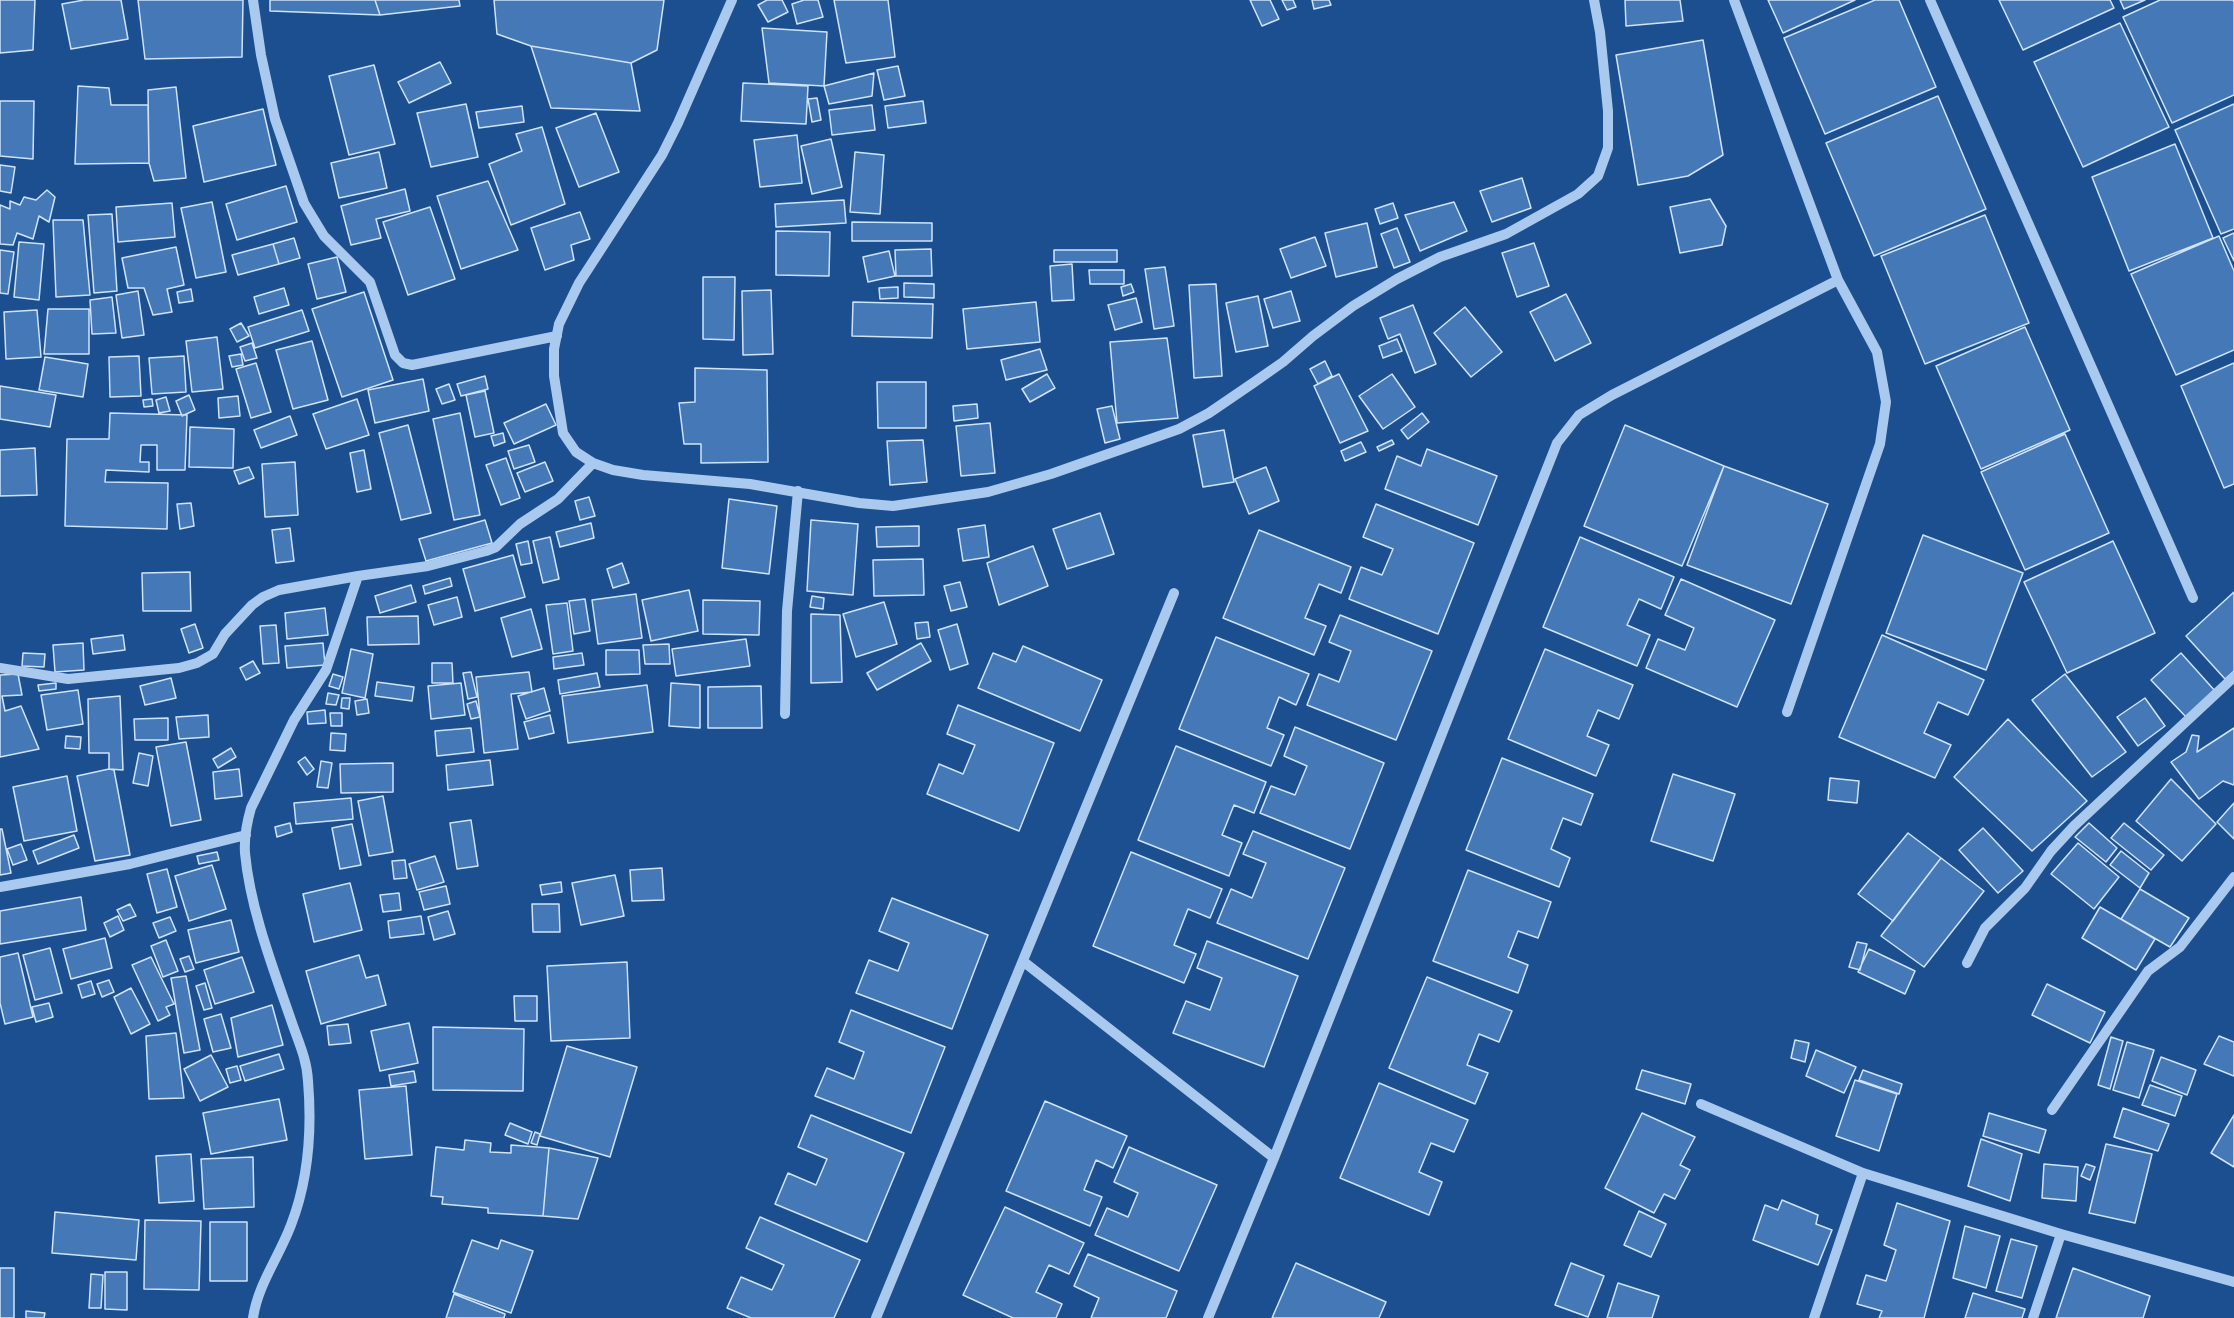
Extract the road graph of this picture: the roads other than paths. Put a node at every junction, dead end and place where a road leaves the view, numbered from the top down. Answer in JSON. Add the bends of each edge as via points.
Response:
{"nodes":[{"id":1,"x":253,"y":0,"type":"edge"},
{"id":2,"x":732,"y":0,"type":"edge"},
{"id":3,"x":1594,"y":0,"type":"edge"},
{"id":4,"x":1734,"y":0,"type":"edge"},
{"id":5,"x":1930,"y":0,"type":"edge"},
{"id":6,"x":1838,"y":280,"type":"junction"},
{"id":7,"x":557,"y":336,"type":"junction"},
{"id":8,"x":594,"y":463,"type":"junction"},
{"id":9,"x":798,"y":491,"type":"junction"},
{"id":10,"x":358,"y":576,"type":"junction"},
{"id":11,"x":1174,"y":593,"type":"dead end"},
{"id":12,"x":2193,"y":598,"type":"dead end"},
{"id":13,"x":0,"y":669,"type":"edge"},
{"id":14,"x":2234,"y":677,"type":"edge"},
{"id":15,"x":1787,"y":712,"type":"dead end"},
{"id":16,"x":785,"y":714,"type":"dead end"},
{"id":17,"x":246,"y":835,"type":"junction"},
{"id":18,"x":2234,"y":877,"type":"edge"},
{"id":19,"x":0,"y":887,"type":"edge"},
{"id":20,"x":1024,"y":962,"type":"junction"},
{"id":21,"x":1967,"y":963,"type":"dead end"},
{"id":22,"x":1701,"y":1104,"type":"dead end"},
{"id":23,"x":2052,"y":1110,"type":"dead end"},
{"id":24,"x":1274,"y":1158,"type":"junction"},
{"id":25,"x":1863,"y":1173,"type":"junction"},
{"id":26,"x":2061,"y":1234,"type":"junction"},
{"id":27,"x":2234,"y":1282,"type":"edge"},
{"id":28,"x":254,"y":1318,"type":"edge"},
{"id":29,"x":876,"y":1318,"type":"edge"},
{"id":30,"x":1208,"y":1318,"type":"edge"},
{"id":31,"x":1814,"y":1318,"type":"edge"},
{"id":32,"x":2033,"y":1318,"type":"edge"}],
"edges":[{"from":1,"to":7,"type":"street","via":[[275,119],[304,203],[324,236],[370,282],[395,355],[412,365]]},
{"from":2,"to":7,"type":"street","via":[[662,155],[579,283]]},
{"from":3,"to":9,"type":"street","via":[[1608,111],[1608,148],[1598,176],[1578,194],[1506,234],[1440,257],[1397,279],[1353,306],[1245,389],[1167,434],[988,492],[892,506]]},
{"from":4,"to":6,"type":"street"},
{"from":5,"to":12,"type":"street"},
{"from":6,"to":15,"type":"street","via":[[1877,352],[1886,402],[1880,444]]},
{"from":6,"to":24,"type":"street","via":[[1612,395],[1579,415],[1557,443]]},
{"from":7,"to":8,"type":"street","via":[[554,376],[563,433],[576,452]]},
{"from":8,"to":9,"type":"street","via":[[643,476]]},
{"from":8,"to":10,"type":"street","via":[[558,499],[486,552],[428,566]]},
{"from":9,"to":16,"type":"street","via":[[787,611]]},
{"from":10,"to":13,"type":"street","via":[[279,590],[263,597],[237,618],[213,654],[179,668],[68,679]]},
{"from":10,"to":17,"type":"street","via":[[326,670],[300,710],[259,790]]},
{"from":11,"to":20,"type":"street"},
{"from":14,"to":21,"type":"street","via":[[2074,826],[2025,888],[1985,928]]},
{"from":17,"to":19,"type":"street","via":[[130,864]]},
{"from":17,"to":28,"type":"street","via":[[245,852],[255,906],[305,1056],[309,1082],[308,1152],[302,1194],[259,1293]]},
{"from":18,"to":23,"type":"street","via":[[2180,947],[2148,971]]},
{"from":20,"to":24,"type":"street"},
{"from":20,"to":29,"type":"street"},
{"from":22,"to":25,"type":"street"},
{"from":24,"to":30,"type":"street"},
{"from":25,"to":26,"type":"street"},
{"from":25,"to":31,"type":"street"},
{"from":26,"to":27,"type":"street"},
{"from":26,"to":32,"type":"street"}]}
